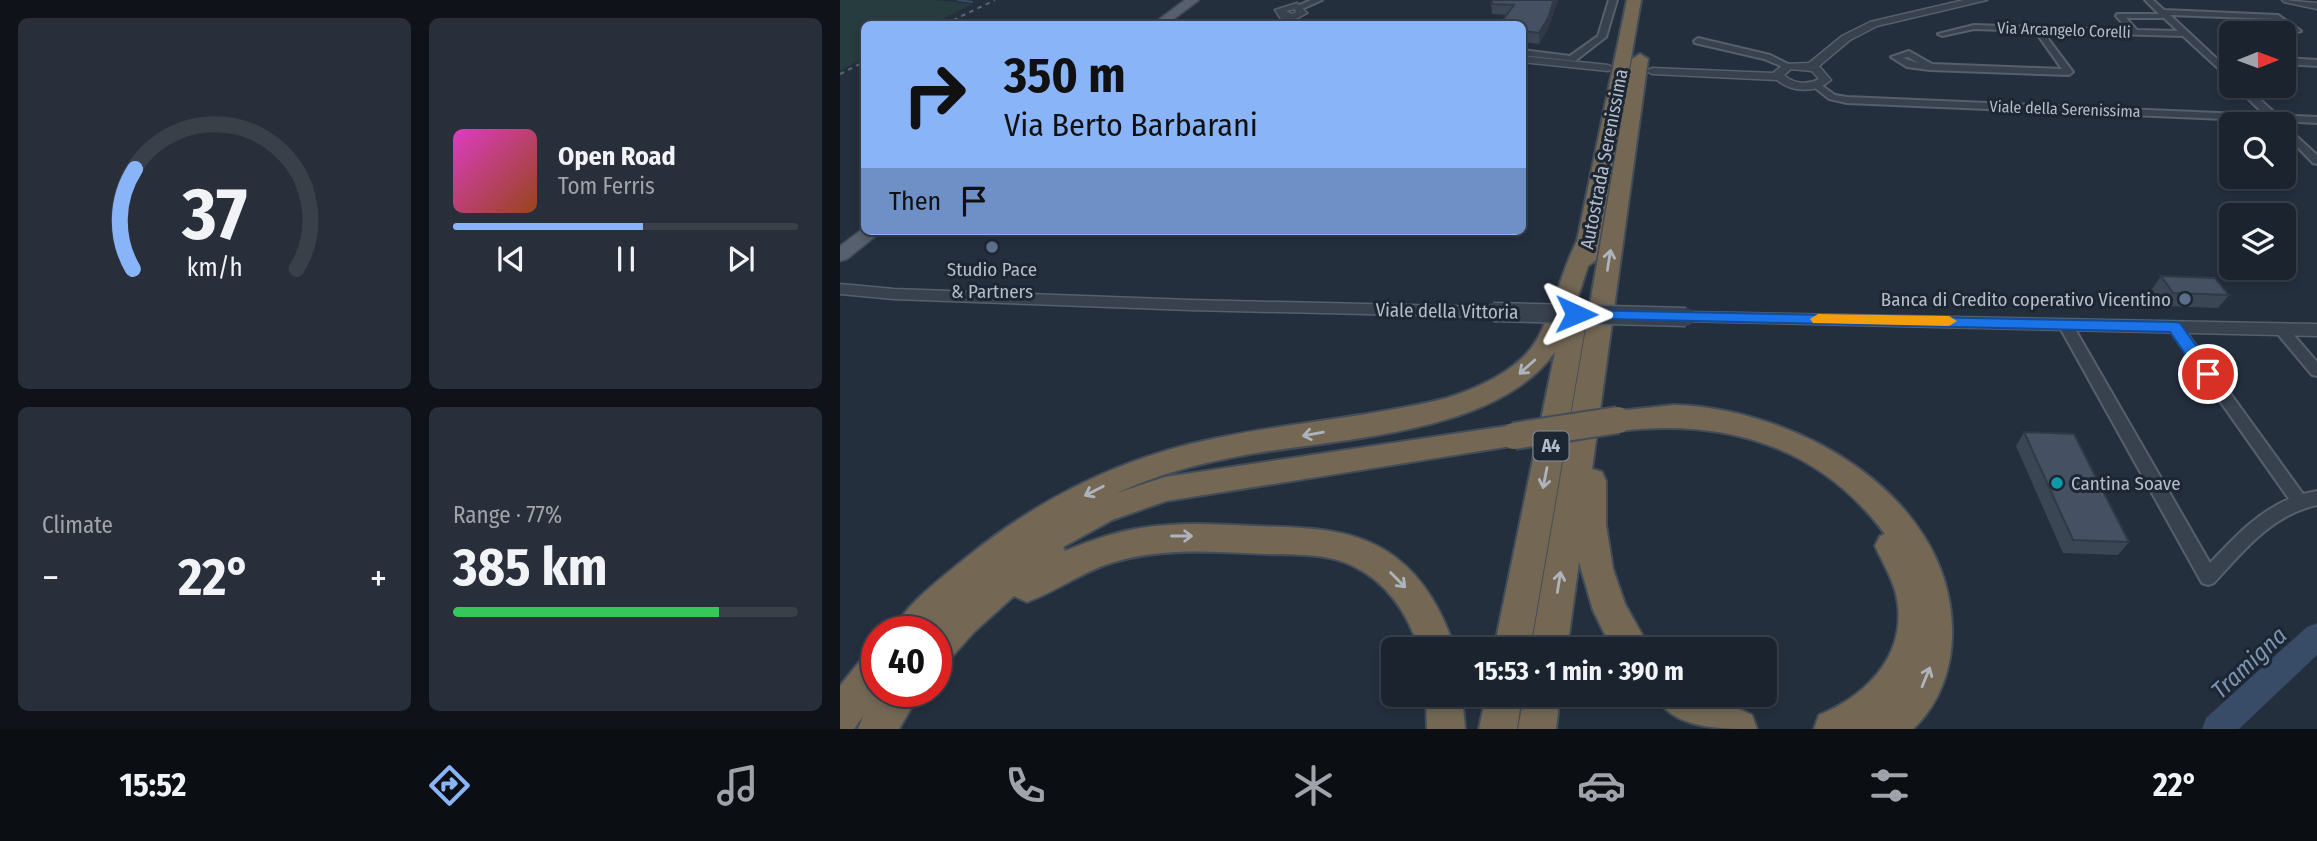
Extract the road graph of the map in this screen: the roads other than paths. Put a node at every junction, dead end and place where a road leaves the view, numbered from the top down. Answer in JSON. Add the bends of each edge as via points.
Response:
{"nodes":[{"id":1,"x":1193,"y":0,"type":"edge"},
{"id":2,"x":1318,"y":0,"type":"edge"},
{"id":3,"x":1614,"y":0,"type":"edge"},
{"id":4,"x":1634,"y":0,"type":"edge"},
{"id":5,"x":1648,"y":0,"type":"edge"},
{"id":6,"x":1982,"y":0,"type":"edge"},
{"id":7,"x":2149,"y":0,"type":"edge"},
{"id":8,"x":2291,"y":1,"type":"edge"},
{"id":9,"x":1281,"y":4,"type":"edge"},
{"id":10,"x":2317,"y":6,"type":"edge"},
{"id":11,"x":1297,"y":12,"type":"junction"},
{"id":12,"x":2165,"y":14,"type":"junction"},
{"id":13,"x":2317,"y":14,"type":"edge"},
{"id":14,"x":1164,"y":21,"type":"edge"},
{"id":15,"x":1305,"y":21,"type":"edge"},
{"id":16,"x":2038,"y":30,"type":"junction"},
{"id":17,"x":2297,"y":31,"type":"dead end"},
{"id":18,"x":2135,"y":33,"type":"junction"},
{"id":19,"x":1942,"y":34,"type":"dead end"},
{"id":20,"x":2187,"y":34,"type":"junction"},
{"id":21,"x":1698,"y":41,"type":"dead end"},
{"id":22,"x":1526,"y":53,"type":"edge"},
{"id":23,"x":1526,"y":59,"type":"edge"},
{"id":24,"x":2212,"y":59,"type":"junction"},
{"id":25,"x":2219,"y":59,"type":"edge"},
{"id":26,"x":2296,"y":61,"type":"edge"},
{"id":27,"x":2317,"y":62,"type":"edge"},
{"id":28,"x":1788,"y":66,"type":"junction"},
{"id":29,"x":1930,"y":66,"type":"dead end"},
{"id":30,"x":2219,"y":66,"type":"edge"},
{"id":31,"x":1811,"y":67,"type":"junction"},
{"id":32,"x":1608,"y":68,"type":"dead end"},
{"id":33,"x":1653,"y":71,"type":"dead end"},
{"id":34,"x":1779,"y":77,"type":"junction"},
{"id":35,"x":1817,"y":85,"type":"junction"},
{"id":36,"x":2253,"y":98,"type":"edge"},
{"id":37,"x":2267,"y":112,"type":"edge"},
{"id":38,"x":2219,"y":118,"type":"edge"},
{"id":39,"x":2317,"y":120,"type":"edge"},
{"id":40,"x":2296,"y":121,"type":"edge"},
{"id":41,"x":2296,"y":140,"type":"edge"},
{"id":42,"x":2315,"y":158,"type":"edge"},
{"id":43,"x":868,"y":235,"type":"edge"},
{"id":44,"x":1588,"y":242,"type":"junction"},
{"id":45,"x":840,"y":255,"type":"edge"},
{"id":46,"x":840,"y":289,"type":"edge"},
{"id":47,"x":872,"y":293,"type":"junction"},
{"id":48,"x":840,"y":297,"type":"edge"},
{"id":49,"x":2065,"y":324,"type":"junction"},
{"id":50,"x":2175,"y":327,"type":"junction"},
{"id":51,"x":2281,"y":329,"type":"junction"},
{"id":52,"x":2317,"y":330,"type":"edge"},
{"id":53,"x":2317,"y":371,"type":"edge"},
{"id":54,"x":1588,"y":398,"type":"junction"},
{"id":55,"x":1617,"y":427,"type":"junction"},
{"id":56,"x":1513,"y":442,"type":"junction"},
{"id":57,"x":2317,"y":498,"type":"edge"},
{"id":58,"x":2299,"y":502,"type":"junction"},
{"id":59,"x":926,"y":616,"type":"edge"},
{"id":60,"x":947,"y":616,"type":"edge"},
{"id":61,"x":952,"y":632,"type":"edge"},
{"id":62,"x":1434,"y":637,"type":"edge"},
{"id":63,"x":1514,"y":637,"type":"edge"},
{"id":64,"x":1551,"y":637,"type":"edge"},
{"id":65,"x":1626,"y":637,"type":"edge"},
{"id":66,"x":952,"y":653,"type":"edge"},
{"id":67,"x":861,"y":689,"type":"edge"},
{"id":68,"x":869,"y":707,"type":"edge"},
{"id":69,"x":892,"y":707,"type":"edge"},
{"id":70,"x":907,"y":707,"type":"edge"},
{"id":71,"x":1445,"y":707,"type":"edge"},
{"id":72,"x":1502,"y":707,"type":"edge"},
{"id":73,"x":1540,"y":707,"type":"edge"},
{"id":74,"x":1694,"y":707,"type":"edge"},
{"id":75,"x":840,"y":716,"type":"edge"},
{"id":76,"x":852,"y":729,"type":"edge"},
{"id":77,"x":877,"y":729,"type":"edge"},
{"id":78,"x":893,"y":729,"type":"edge"},
{"id":79,"x":1446,"y":729,"type":"edge"},
{"id":80,"x":1498,"y":729,"type":"edge"},
{"id":81,"x":1537,"y":729,"type":"edge"},
{"id":82,"x":1738,"y":729,"type":"edge"},
{"id":83,"x":1833,"y":729,"type":"edge"},
{"id":84,"x":1884,"y":729,"type":"edge"}],
"edges":[{"from":1,"to":14,"type":"main road"},
{"from":2,"to":11,"type":"street"},
{"from":3,"to":22,"type":"street","via":[[1602,37],[1572,59]]},
{"from":4,"to":44,"type":"highway","name":"Autostrada Serenissima","number":"A4"},
{"from":54,"to":5,"type":"highway","name":"Autostrada Serenissima","number":"A4","one_way":true},
{"from":6,"to":31,"type":"street","via":[[1858,31]]},
{"from":7,"to":12,"type":"street"},
{"from":8,"to":10,"type":"street"},
{"from":8,"to":13,"type":"street"},
{"from":9,"to":11,"type":"street","via":[[1284,16]]},
{"from":11,"to":15,"type":"street"},
{"from":12,"to":17,"type":"street","via":[[2278,17]]},
{"from":12,"to":18,"type":"street","via":[[2120,16]]},
{"from":12,"to":20,"type":"street"},
{"from":16,"to":18,"type":"street","name":"Via Arcangelo Corelli"},
{"from":16,"to":19,"type":"street","name":"Via Arcangelo Corelli","via":[[1974,27]]},
{"from":16,"to":29,"type":"street","via":[[2069,72]]},
{"from":18,"to":20,"type":"street","name":"Via Arcangelo Corelli"},
{"from":20,"to":24,"type":"street"},
{"from":21,"to":28,"type":"street"},
{"from":23,"to":32,"type":"street"},
{"from":24,"to":25,"type":"street"},
{"from":24,"to":30,"type":"street"},
{"from":26,"to":27,"type":"street"},
{"from":28,"to":31,"type":"street"},
{"from":28,"to":34,"type":"street"},
{"from":31,"to":35,"type":"street","via":[[1825,76]]},
{"from":33,"to":34,"type":"street"},
{"from":34,"to":35,"type":"street","via":[[1795,85]]},
{"from":35,"to":38,"type":"street","name":"Viale della Serenissima","via":[[1844,100]]},
{"from":36,"to":37,"type":"street"},
{"from":39,"to":40,"type":"street","name":"Viale della Serenissima"},
{"from":41,"to":42,"type":"street"},
{"from":43,"to":45,"type":"main road"},
{"from":44,"to":59,"type":"highway","one_way":true,"via":[[1549,344],[1530,366],[1502,386],[1468,402],[1418,416],[1196,454],[1142,469],[1059,509],[1020,534]]},
{"from":44,"to":63,"type":"highway","name":"Autostrada Serenissima","number":"A4","one_way":true},
{"from":46,"to":47,"type":"street","name":"Viale della Vittoria"},
{"from":47,"to":48,"type":"street","name":"Viale della Vittoria"},
{"from":47,"to":49,"type":"street","name":"Viale della Vittoria","bridge":true},
{"from":49,"to":50,"type":"street","name":"Viale della Vittoria"},
{"from":49,"to":58,"type":"street","via":[[2208,577],[2277,511]]},
{"from":50,"to":51,"type":"street","name":"Viale della Vittoria"},
{"from":50,"to":58,"type":"street"},
{"from":51,"to":52,"type":"street","name":"Viale della Vittoria"},
{"from":51,"to":53,"type":"street"},
{"from":64,"to":54,"type":"highway","name":"Autostrada Serenissima","number":"A4","one_way":true},
{"from":54,"to":65,"type":"highway","via":[[1593,448],[1589,537],[1606,600]]},
{"from":55,"to":56,"type":"highway"},
{"from":55,"to":83,"type":"highway","via":[[1708,428],[1767,444],[1829,480],[1871,517],[1885,536],[1913,595],[1909,652],[1898,681],[1883,701],[1862,718]]},
{"from":84,"to":55,"type":"highway","one_way":true,"via":[[1911,707],[1919,694],[1934,657],[1936,615],[1919,561],[1879,505],[1813,453],[1750,426],[1695,415],[1651,415]]},
{"from":56,"to":60,"type":"highway","via":[[1145,494],[1082,519],[1030,549]]},
{"from":56,"to":61,"type":"highway","via":[[1187,498],[1126,516],[1065,543],[1020,572]]},
{"from":57,"to":58,"type":"street"},
{"from":66,"to":62,"type":"highway","one_way":true,"via":[[985,618],[1049,574],[1111,547],[1170,536],[1325,543],[1357,551],[1402,583],[1419,604]]},
{"from":67,"to":75,"type":"highway"},
{"from":68,"to":76,"type":"highway"},
{"from":69,"to":77,"type":"highway"},
{"from":70,"to":78,"type":"highway"},
{"from":71,"to":79,"type":"highway"},
{"from":72,"to":80,"type":"highway"},
{"from":73,"to":81,"type":"highway"},
{"from":74,"to":82,"type":"highway"}]}
